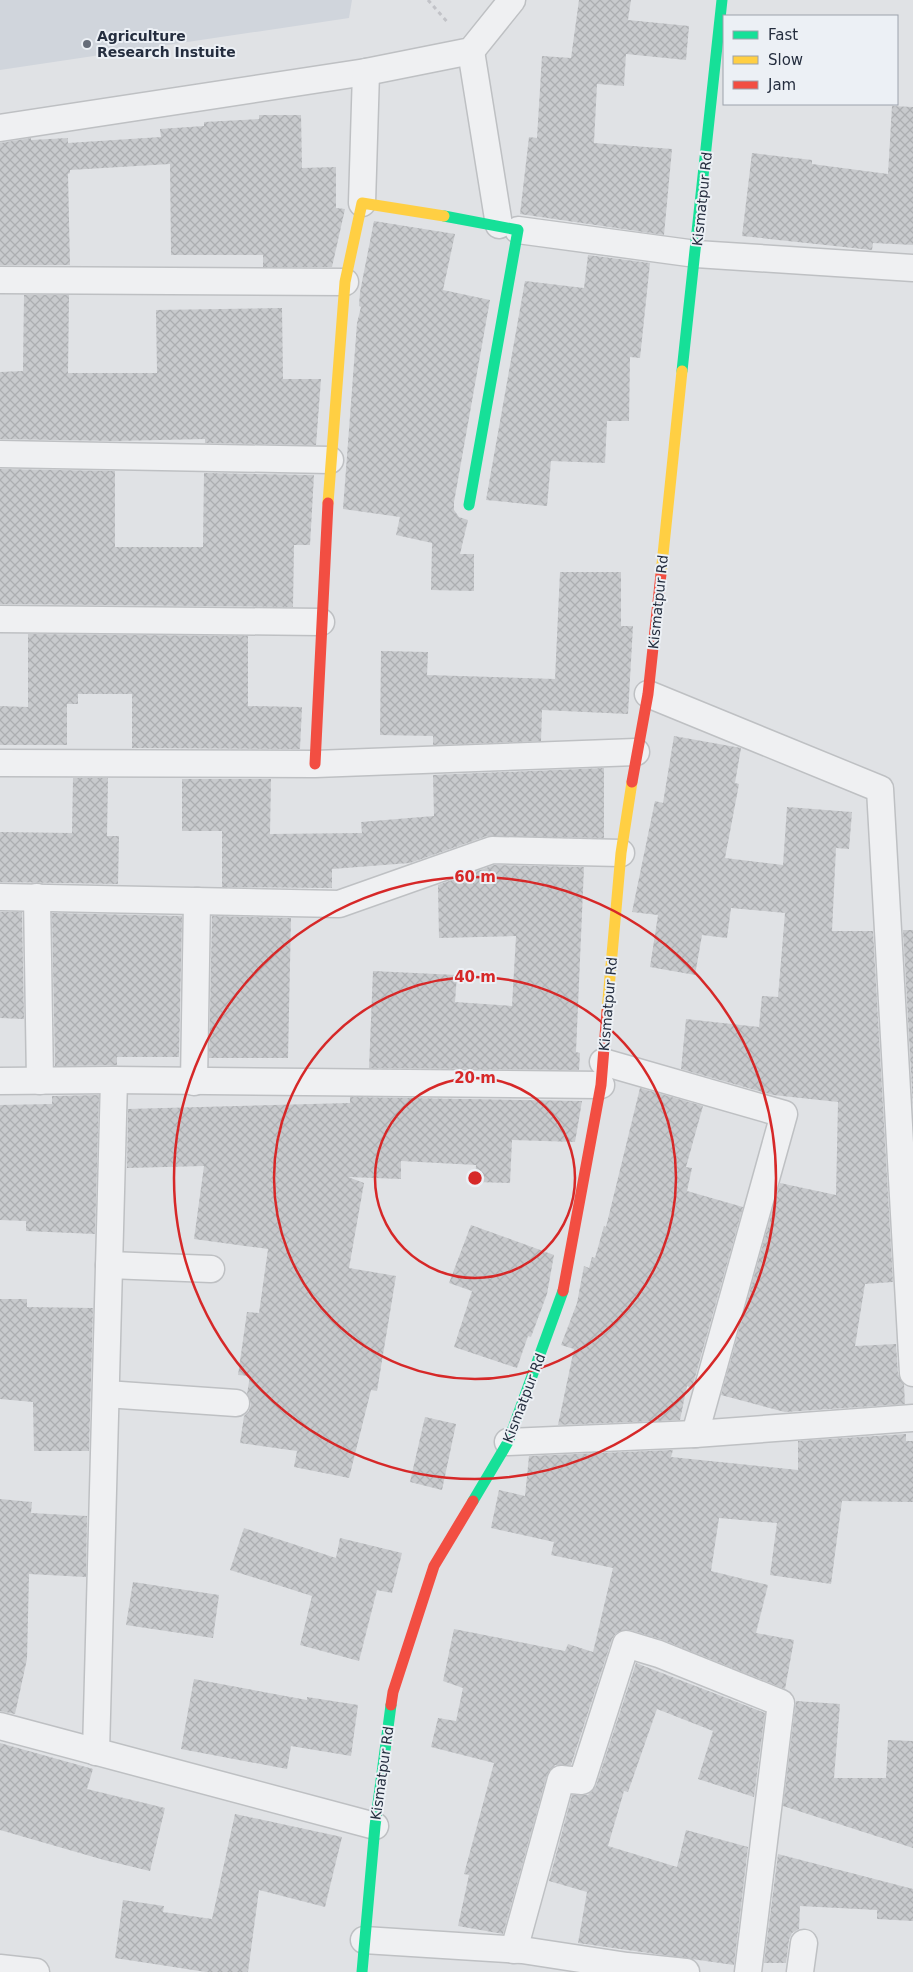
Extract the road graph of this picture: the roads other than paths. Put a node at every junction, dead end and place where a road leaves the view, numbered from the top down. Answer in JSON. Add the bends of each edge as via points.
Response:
{"nodes":[{"id":1,"x":512,"y":0,"type":"edge"},
{"id":2,"x":722,"y":0,"type":"edge"},
{"id":3,"x":471,"y":50,"type":"junction"},
{"id":4,"x":721,"y":53,"type":"edge"},
{"id":5,"x":366,"y":72,"type":"junction"},
{"id":6,"x":0,"y":128,"type":"edge"},
{"id":7,"x":362,"y":203,"type":"junction"},
{"id":8,"x":508,"y":228,"type":"junction"},
{"id":9,"x":696,"y":254,"type":"junction"},
{"id":10,"x":913,"y":268,"type":"edge"},
{"id":11,"x":0,"y":280,"type":"edge"},
{"id":12,"x":345,"y":282,"type":"junction"},
{"id":13,"x":0,"y":454,"type":"edge"},
{"id":14,"x":330,"y":460,"type":"junction"},
{"id":15,"x":469,"y":505,"type":"dead end"},
{"id":16,"x":0,"y":618,"type":"edge"},
{"id":17,"x":321,"y":622,"type":"junction"},
{"id":18,"x":648,"y":694,"type":"junction"},
{"id":19,"x":636,"y":752,"type":"junction"},
{"id":20,"x":0,"y":763,"type":"edge"},
{"id":21,"x":315,"y":764,"type":"junction"},
{"id":22,"x":621,"y":853,"type":"junction"},
{"id":23,"x":0,"y":897,"type":"edge"},
{"id":24,"x":37,"y":897,"type":"junction"},
{"id":25,"x":197,"y":901,"type":"junction"},
{"id":26,"x":602,"y":1073,"type":"junction"},
{"id":27,"x":114,"y":1080,"type":"junction"},
{"id":28,"x":0,"y":1081,"type":"edge"},
{"id":29,"x":40,"y":1081,"type":"junction"},
{"id":30,"x":194,"y":1082,"type":"junction"},
{"id":31,"x":109,"y":1265,"type":"junction"},
{"id":32,"x":211,"y":1269,"type":"dead end"},
{"id":33,"x":913,"y":1373,"type":"edge"},
{"id":34,"x":106,"y":1394,"type":"junction"},
{"id":35,"x":236,"y":1403,"type":"dead end"},
{"id":36,"x":913,"y":1418,"type":"edge"},
{"id":37,"x":695,"y":1434,"type":"junction"},
{"id":38,"x":508,"y":1442,"type":"junction"},
{"id":39,"x":0,"y":1726,"type":"edge"},
{"id":40,"x":96,"y":1752,"type":"junction"},
{"id":41,"x":375,"y":1826,"type":"junction"},
{"id":42,"x":364,"y":1940,"type":"junction"},
{"id":43,"x":804,"y":1943,"type":"dead end"},
{"id":44,"x":514,"y":1950,"type":"junction"},
{"id":45,"x":0,"y":1968,"type":"edge"},
{"id":46,"x":627,"y":1969,"type":"edge"},
{"id":47,"x":36,"y":1972,"type":"edge"},
{"id":48,"x":362,"y":1972,"type":"edge"},
{"id":49,"x":686,"y":1972,"type":"edge"},
{"id":50,"x":748,"y":1972,"type":"edge"},
{"id":51,"x":800,"y":1972,"type":"edge"}],
"edges":[{"from":1,"to":3,"type":"street"},
{"from":2,"to":4,"type":"street","name":"Kismatpur Rd"},
{"from":3,"to":5,"type":"street"},
{"from":3,"to":8,"type":"street"},
{"from":4,"to":9,"type":"street","name":"Kismatpur Rd"},
{"from":5,"to":6,"type":"street"},
{"from":5,"to":7,"type":"street"},
{"from":7,"to":8,"type":"street"},
{"from":7,"to":12,"type":"street"},
{"from":8,"to":9,"type":"street"},
{"from":8,"to":15,"type":"street"},
{"from":9,"to":10,"type":"street"},
{"from":9,"to":18,"type":"street","name":"Kismatpur Rd"},
{"from":11,"to":12,"type":"street"},
{"from":12,"to":14,"type":"street"},
{"from":13,"to":14,"type":"street"},
{"from":14,"to":17,"type":"street"},
{"from":16,"to":17,"type":"street"},
{"from":17,"to":21,"type":"street"},
{"from":18,"to":19,"type":"street","name":"Kismatpur Rd"},
{"from":18,"to":33,"type":"street","via":[[880,789]]},
{"from":19,"to":21,"type":"street"},
{"from":19,"to":22,"type":"street","name":"Kismatpur Rd"},
{"from":20,"to":21,"type":"street"},
{"from":22,"to":25,"type":"street","via":[[492,850],[339,904]]},
{"from":22,"to":26,"type":"street","name":"Kismatpur Rd"},
{"from":23,"to":24,"type":"street"},
{"from":24,"to":25,"type":"street"},
{"from":24,"to":29,"type":"street"},
{"from":25,"to":30,"type":"street"},
{"from":26,"to":30,"type":"street"},
{"from":26,"to":37,"type":"street","via":[[784,1114]]},
{"from":26,"to":38,"type":"street","name":"Kismatpur Rd","via":[[562,1298]]},
{"from":27,"to":29,"type":"street"},
{"from":27,"to":30,"type":"street"},
{"from":27,"to":31,"type":"street"},
{"from":28,"to":29,"type":"street"},
{"from":31,"to":32,"type":"street"},
{"from":31,"to":34,"type":"street"},
{"from":34,"to":35,"type":"street"},
{"from":34,"to":40,"type":"street"},
{"from":36,"to":37,"type":"street"},
{"from":37,"to":38,"type":"street"},
{"from":38,"to":41,"type":"street","name":"Kismatpur Rd","via":[[434,1566],[394,1692]]},
{"from":39,"to":40,"type":"street"},
{"from":40,"to":41,"type":"street"},
{"from":41,"to":42,"type":"street","name":"Kismatpur Rd"},
{"from":42,"to":44,"type":"street"},
{"from":42,"to":48,"type":"street","name":"Kismatpur Rd"},
{"from":43,"to":51,"type":"street"},
{"from":44,"to":46,"type":"street"},
{"from":44,"to":50,"type":"street","via":[[561,1779],[582,1781],[626,1644],[781,1703]]},
{"from":45,"to":47,"type":"street"},
{"from":46,"to":49,"type":"street"}]}
